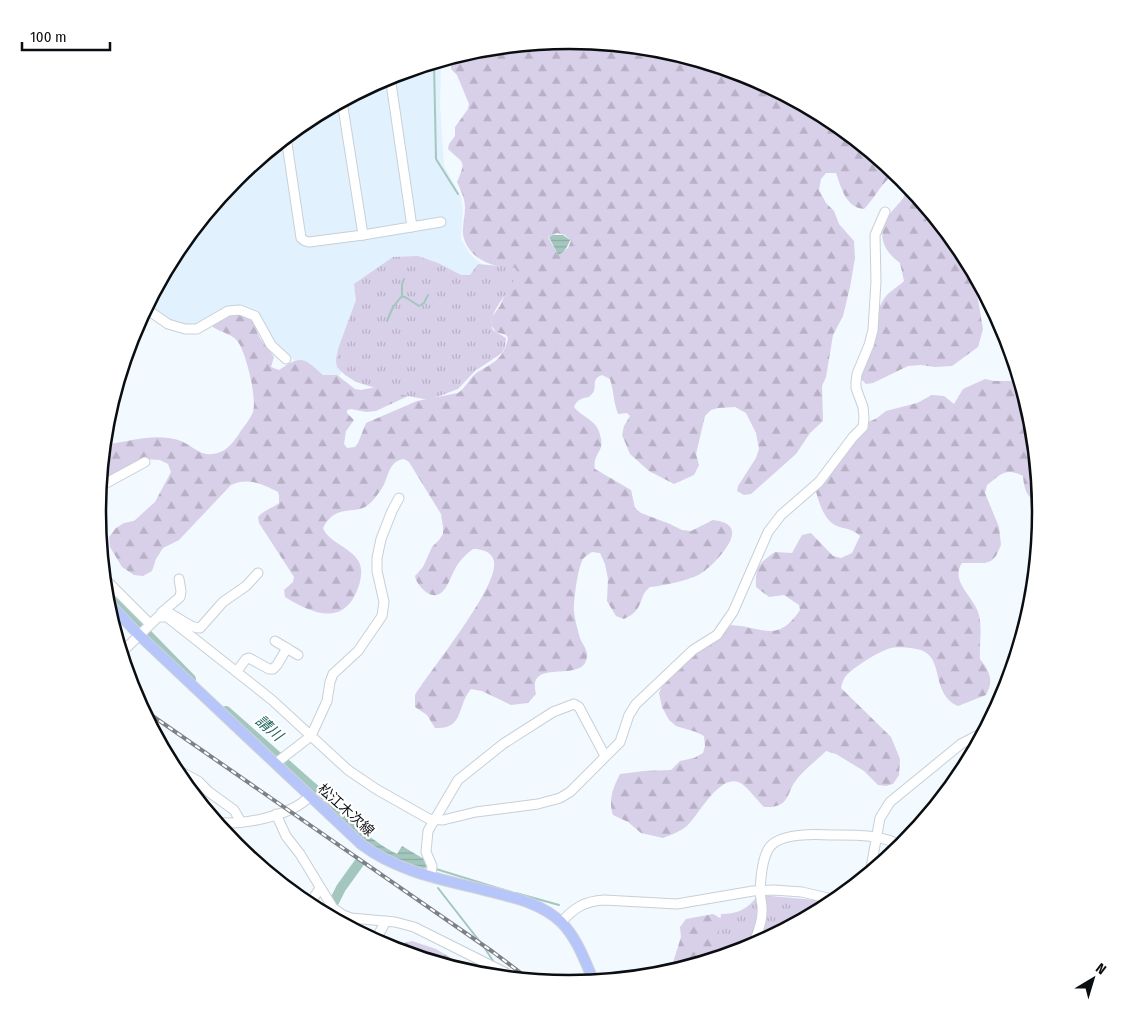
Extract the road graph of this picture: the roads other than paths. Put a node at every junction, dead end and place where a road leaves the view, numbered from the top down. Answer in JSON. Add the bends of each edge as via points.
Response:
{"nodes":[{"id":1,"x":391,"y":84,"type":"edge"},
{"id":2,"x":343,"y":108,"type":"edge"},
{"id":3,"x":287,"y":144,"type":"edge"},
{"id":4,"x":885,"y":212,"type":"dead end"},
{"id":5,"x":441,"y":222,"type":"dead end"},
{"id":6,"x":412,"y":227,"type":"junction"},
{"id":7,"x":363,"y":234,"type":"junction"},
{"id":8,"x":152,"y":312,"type":"edge"},
{"id":9,"x":286,"y":358,"type":"dead end"},
{"id":10,"x":145,"y":462,"type":"dead end"},
{"id":11,"x":107,"y":483,"type":"edge"},
{"id":12,"x":399,"y":498,"type":"dead end"},
{"id":13,"x":258,"y":573,"type":"dead end"},
{"id":14,"x":179,"y":579,"type":"dead end"},
{"id":15,"x":112,"y":586,"type":"edge"},
{"id":16,"x":117,"y":612,"type":"edge"},
{"id":17,"x":160,"y":614,"type":"junction"},
{"id":18,"x":150,"y":624,"type":"junction"},
{"id":19,"x":139,"y":635,"type":"junction"},
{"id":20,"x":275,"y":641,"type":"dead end"},
{"id":21,"x":126,"y":648,"type":"edge"},
{"id":22,"x":286,"y":648,"type":"junction"},
{"id":23,"x":298,"y":655,"type":"dead end"},
{"id":24,"x":237,"y":671,"type":"junction"},
{"id":25,"x":311,"y":736,"type":"junction"},
{"id":26,"x":974,"y":737,"type":"edge"},
{"id":27,"x":605,"y":756,"type":"junction"},
{"id":28,"x":280,"y":759,"type":"junction"},
{"id":29,"x":191,"y":779,"type":"edge"},
{"id":30,"x":310,"y":797,"type":"junction"},
{"id":31,"x":276,"y":814,"type":"junction"},
{"id":32,"x":435,"y":820,"type":"junction"},
{"id":33,"x":225,"y":822,"type":"edge"},
{"id":34,"x":241,"y":822,"type":"junction"},
{"id":35,"x":876,"y":837,"type":"junction"},
{"id":36,"x":893,"y":843,"type":"edge"},
{"id":37,"x":872,"y":862,"type":"edge"},
{"id":38,"x":431,"y":877,"type":"junction"},
{"id":39,"x":320,"y":888,"type":"junction"},
{"id":40,"x":760,"y":890,"type":"junction"},
{"id":41,"x":825,"y":897,"type":"edge"},
{"id":42,"x":313,"y":898,"type":"edge"},
{"id":43,"x":337,"y":913,"type":"edge"},
{"id":44,"x":349,"y":919,"type":"edge"},
{"id":45,"x":386,"y":921,"type":"junction"},
{"id":46,"x":561,"y":923,"type":"junction"},
{"id":47,"x":379,"y":934,"type":"edge"},
{"id":48,"x":756,"y":935,"type":"edge"},
{"id":49,"x":499,"y":969,"type":"edge"},
{"id":50,"x":590,"y":974,"type":"edge"}],
"edges":[{"from":1,"to":6,"type":"street"},
{"from":2,"to":7,"type":"street"},
{"from":3,"to":7,"type":"street","via":[[301,238],[309,242]]},
{"from":4,"to":27,"type":"street","via":[[875,235],[873,330],[856,382],[863,407],[863,427],[819,482],[781,514],[768,532],[733,612],[717,635],[692,650],[636,704],[620,742]]},
{"from":5,"to":6,"type":"street"},
{"from":6,"to":7,"type":"street"},
{"from":8,"to":9,"type":"street","via":[[174,326],[197,329],[228,311],[240,310],[255,316],[271,345]]},
{"from":10,"to":11,"type":"street"},
{"from":12,"to":25,"type":"street","via":[[381,539],[377,558],[384,602],[382,616],[358,651],[334,674]]},
{"from":13,"to":17,"type":"street","via":[[223,602],[200,628],[176,615]]},
{"from":14,"to":17,"type":"street","via":[[180,597]]},
{"from":15,"to":18,"type":"street"},
{"from":16,"to":19,"type":"main road","name":"松江木次線"},
{"from":17,"to":18,"type":"street"},
{"from":17,"to":24,"type":"street"},
{"from":18,"to":19,"type":"street"},
{"from":19,"to":21,"type":"street"},
{"from":19,"to":28,"type":"main road","name":"松江木次線"},
{"from":20,"to":22,"type":"street"},
{"from":22,"to":23,"type":"street"},
{"from":22,"to":24,"type":"street","via":[[273,669],[249,658]]},
{"from":24,"to":25,"type":"street"},
{"from":25,"to":28,"type":"street"},
{"from":25,"to":32,"type":"street","via":[[357,777]]},
{"from":26,"to":35,"type":"street","via":[[960,744],[890,802],[880,818]]},
{"from":27,"to":32,"type":"street","via":[[560,798]]},
{"from":27,"to":32,"type":"street","via":[[578,707],[568,705],[503,744],[463,775]]},
{"from":28,"to":30,"type":"main road","name":"松江木次線"},
{"from":29,"to":34,"type":"street","via":[[196,779],[234,810]]},
{"from":30,"to":31,"type":"street","via":[[298,806]]},
{"from":30,"to":38,"type":"main road","name":"松江木次線","via":[[374,854],[401,868]]},
{"from":31,"to":34,"type":"street"},
{"from":31,"to":39,"type":"street","via":[[286,836]]},
{"from":32,"to":38,"type":"street","via":[[428,830],[426,852],[432,866]]},
{"from":33,"to":34,"type":"street"},
{"from":35,"to":36,"type":"street"},
{"from":35,"to":37,"type":"street"},
{"from":35,"to":40,"type":"street","via":[[807,834],[779,840],[767,851]]},
{"from":38,"to":46,"type":"main road","name":"松江木次線","via":[[536,905]]},
{"from":39,"to":42,"type":"street"},
{"from":39,"to":43,"type":"street"},
{"from":40,"to":41,"type":"street","via":[[802,892]]},
{"from":40,"to":46,"type":"street","via":[[677,904],[595,900],[574,908]]},
{"from":40,"to":48,"type":"street","via":[[762,914]]},
{"from":44,"to":45,"type":"street"},
{"from":45,"to":47,"type":"street"},
{"from":45,"to":49,"type":"street","via":[[426,932]]},
{"from":46,"to":50,"type":"main road","name":"松江木次線","via":[[574,938]]}]}
